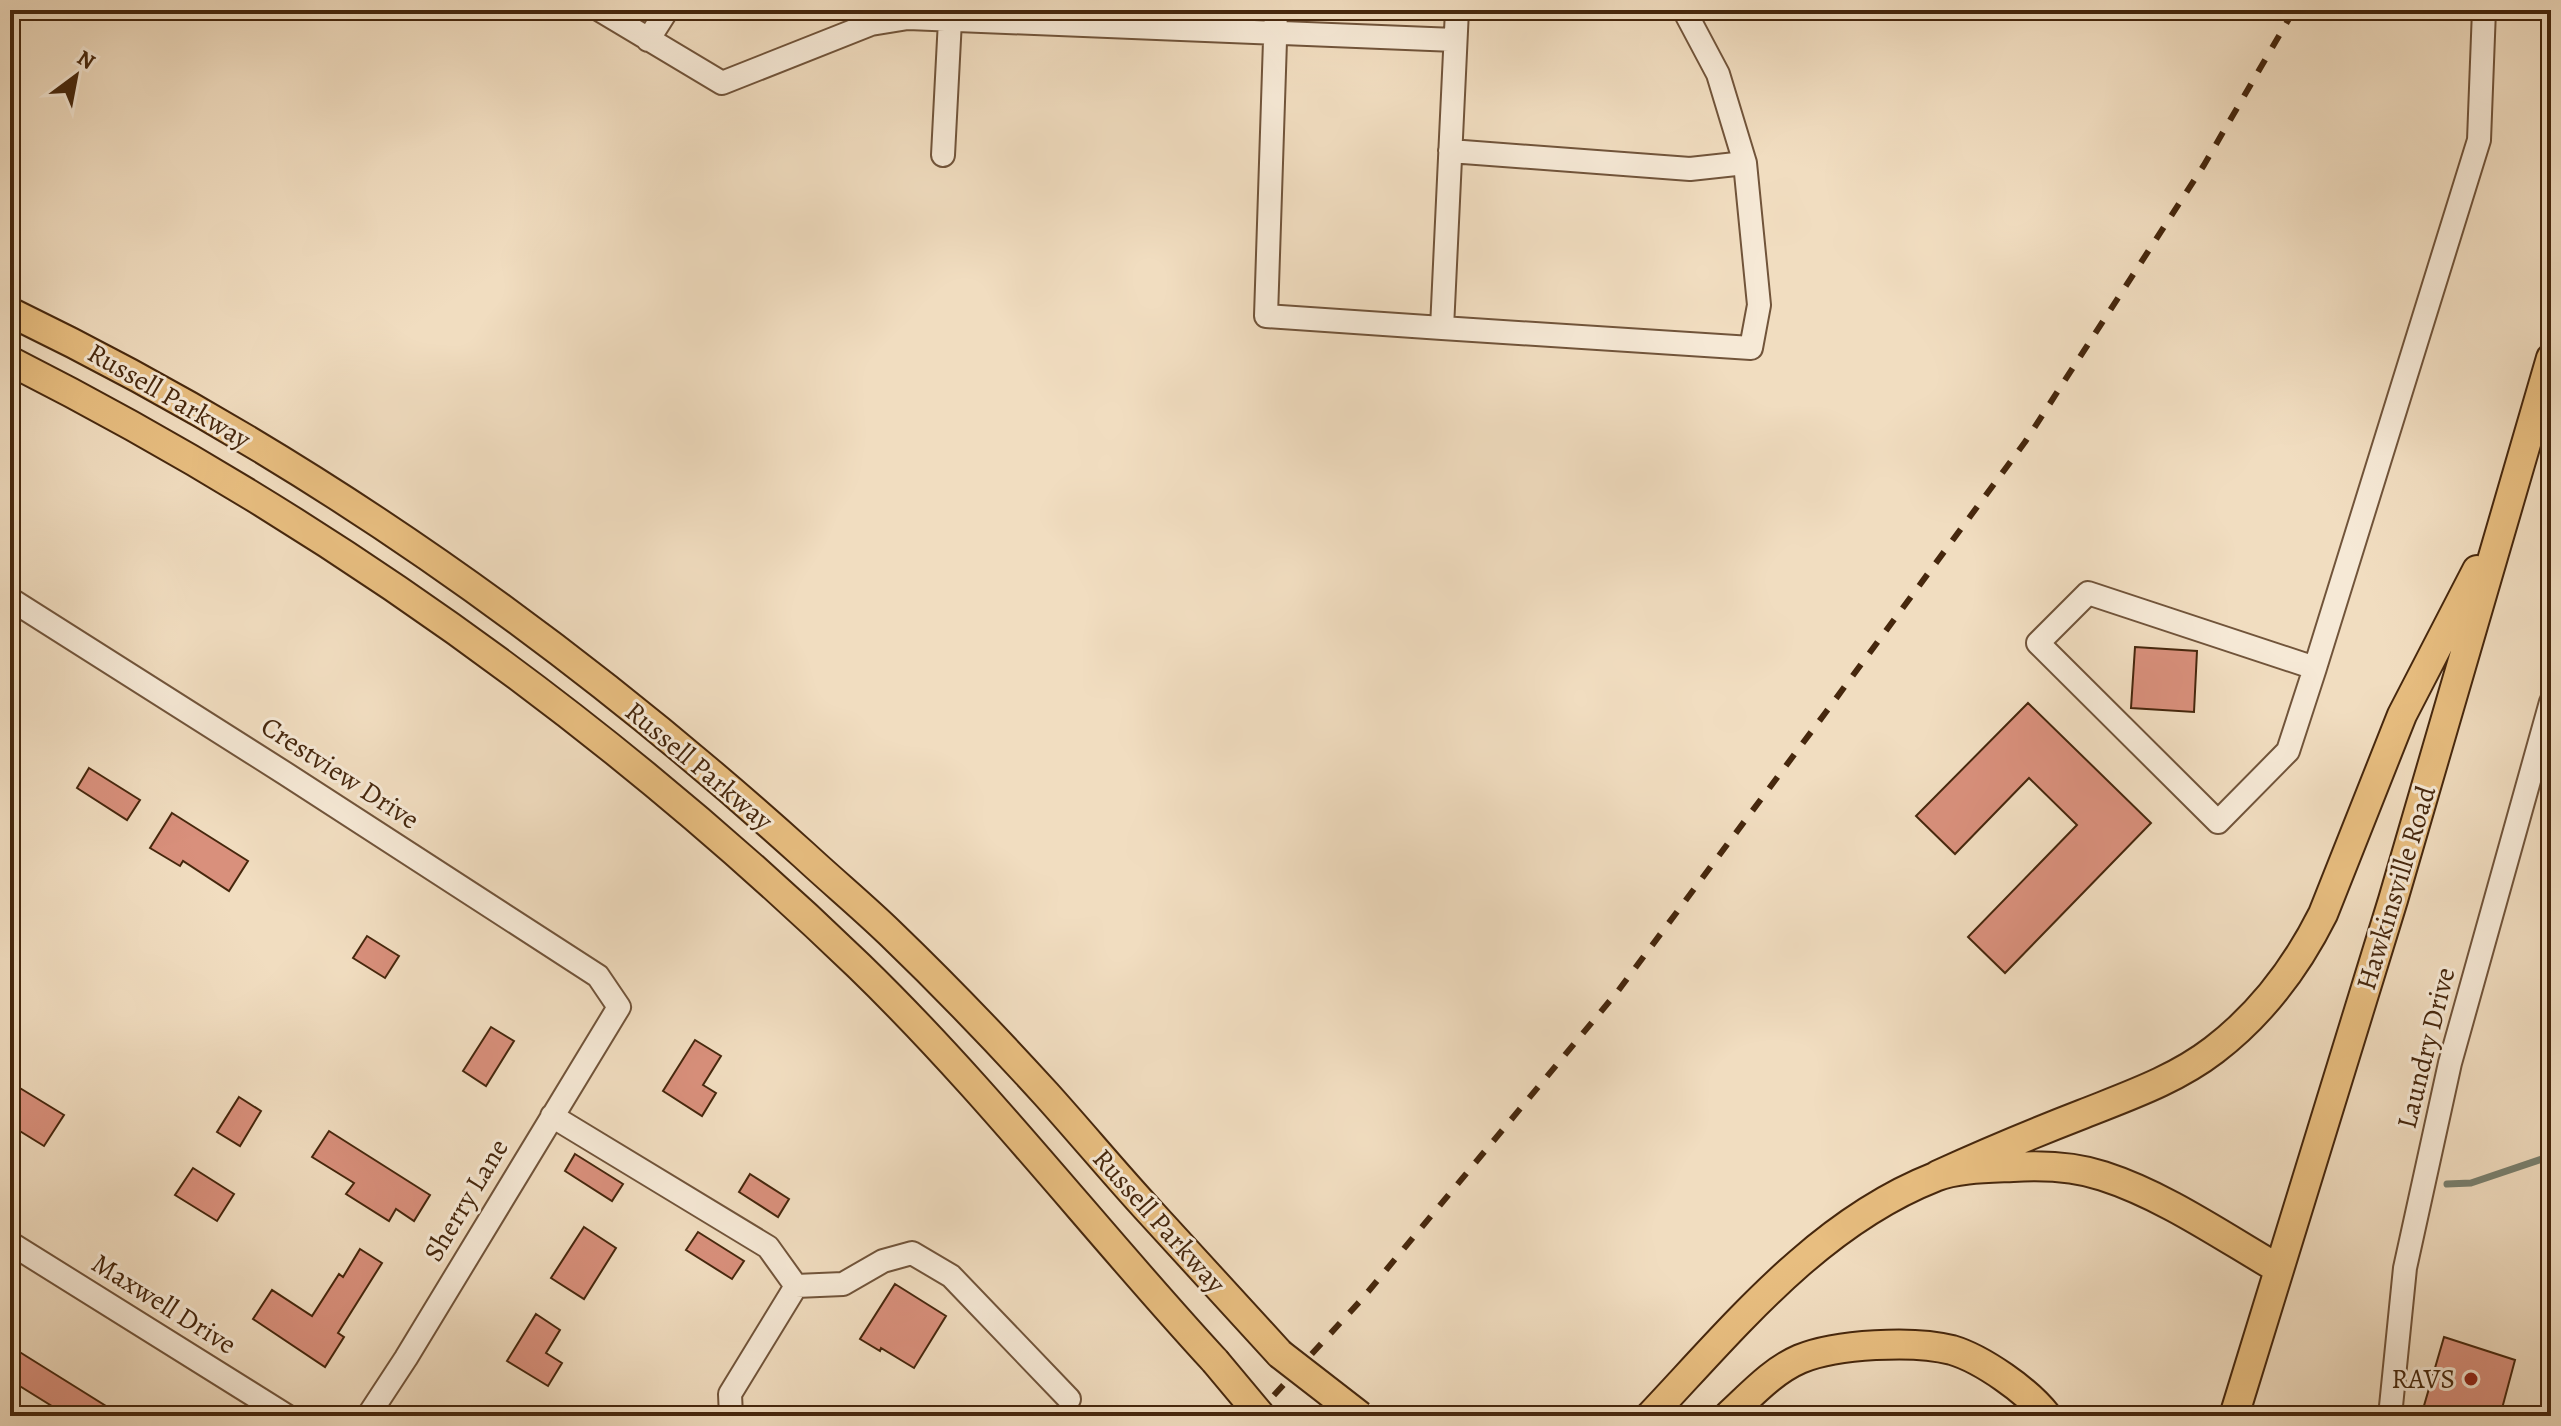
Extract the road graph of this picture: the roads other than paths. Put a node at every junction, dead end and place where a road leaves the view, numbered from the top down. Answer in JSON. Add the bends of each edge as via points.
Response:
{"nodes":[{"id":1,"x":600,"y":10,"type":"edge"},
{"id":2,"x":667,"y":10,"type":"edge"},
{"id":3,"x":1276,"y":10,"type":"edge"},
{"id":4,"x":1457,"y":10,"type":"edge"},
{"id":5,"x":1684,"y":10,"type":"edge"},
{"id":6,"x":2484,"y":10,"type":"edge"},
{"id":7,"x":1104,"y":18,"type":"edge"},
{"id":8,"x":950,"y":20,"type":"junction"},
{"id":9,"x":1276,"y":33,"type":"junction"},
{"id":10,"x":648,"y":40,"type":"junction"},
{"id":11,"x":1455,"y":40,"type":"junction"},
{"id":12,"x":1450,"y":151,"type":"junction"},
{"id":13,"x":943,"y":155,"type":"dead end"},
{"id":14,"x":1745,"y":163,"type":"junction"},
{"id":15,"x":10,"y":312,"type":"edge"},
{"id":16,"x":1442,"y":328,"type":"junction"},
{"id":17,"x":2551,"y":358,"type":"edge"},
{"id":18,"x":10,"y":361,"type":"edge"},
{"id":19,"x":2507,"y":513,"type":"junction"},
{"id":20,"x":10,"y":599,"type":"edge"},
{"id":21,"x":2315,"y":668,"type":"junction"},
{"id":22,"x":2551,"y":702,"type":"edge"},
{"id":23,"x":615,"y":1013,"type":"joint"},
{"id":24,"x":552,"y":1116,"type":"junction"},
{"id":25,"x":1938,"y":1175,"type":"junction"},
{"id":26,"x":10,"y":1243,"type":"edge"},
{"id":27,"x":2279,"y":1269,"type":"junction"},
{"id":28,"x":796,"y":1286,"type":"junction"},
{"id":29,"x":1069,"y":1399,"type":"dead end"},
{"id":30,"x":287,"y":1416,"type":"edge"},
{"id":31,"x":368,"y":1416,"type":"edge"},
{"id":32,"x":731,"y":1416,"type":"edge"},
{"id":33,"x":1261,"y":1416,"type":"edge"},
{"id":34,"x":1360,"y":1416,"type":"edge"},
{"id":35,"x":1650,"y":1416,"type":"edge"},
{"id":36,"x":1728,"y":1416,"type":"edge"},
{"id":37,"x":2047,"y":1416,"type":"edge"},
{"id":38,"x":2234,"y":1416,"type":"edge"},
{"id":39,"x":2390,"y":1416,"type":"edge"}],
"edges":[{"from":1,"to":10,"type":"street"},
{"from":2,"to":10,"type":"street"},
{"from":3,"to":9,"type":"street"},
{"from":4,"to":11,"type":"street"},
{"from":5,"to":14,"type":"street","via":[[1718,74]]},
{"from":6,"to":21,"type":"street","via":[[2479,140]]},
{"from":7,"to":8,"type":"street"},
{"from":7,"to":9,"type":"street"},
{"from":8,"to":10,"type":"street","via":[[908,18],[871,24],[722,83]]},
{"from":8,"to":13,"type":"street"},
{"from":9,"to":11,"type":"street"},
{"from":9,"to":16,"type":"street","via":[[1266,316]]},
{"from":11,"to":12,"type":"street"},
{"from":12,"to":14,"type":"street","via":[[1690,169]]},
{"from":12,"to":16,"type":"street"},
{"from":14,"to":16,"type":"street","via":[[1759,305],[1751,348]]},
{"from":15,"to":34,"type":"main road","name":"Russell Parkway","bridge":true,"via":[[147,382],[341,497],[489,598],[651,723],[889,932],[1044,1092],[1280,1354]]},
{"from":17,"to":19,"type":"main road","name":"Hawkinsville Road"},
{"from":18,"to":33,"type":"main road","name":"Russell Parkway","bridge":true,"via":[[209,470],[356,562],[431,612],[662,789],[862,968],[978,1088]]},
{"from":19,"to":25,"type":"main road","via":[[2402,715],[2323,914],[2282,983],[2214,1050],[2169,1078]]},
{"from":19,"to":27,"type":"main road","name":"Hawkinsville Road"},
{"from":20,"to":23,"type":"street","name":"Crestview Drive","via":[[598,976],[619,1007]]},
{"from":21,"to":21,"type":"street","via":[[2088,593],[2038,643],[2218,822],[2288,751]]},
{"from":22,"to":39,"type":"street","name":"Laundry Drive","via":[[2450,1063],[2405,1268]]},
{"from":23,"to":24,"type":"street","name":"Sherry Lane"},
{"from":24,"to":28,"type":"street","via":[[768,1247]]},
{"from":24,"to":31,"type":"street","name":"Sherry Lane"},
{"from":25,"to":27,"type":"main road","via":[[2031,1166],[2105,1176],[2160,1200]]},
{"from":25,"to":35,"type":"main road","via":[[1875,1208],[1819,1247],[1768,1292]]},
{"from":26,"to":30,"type":"street","name":"Maxwell Drive"},
{"from":27,"to":38,"type":"main road","name":"Hawkinsville Road"},
{"from":28,"to":29,"type":"street","via":[[843,1284],[883,1261],[912,1253],[951,1276]]},
{"from":28,"to":32,"type":"street","via":[[730,1394]]},
{"from":36,"to":37,"type":"main road","via":[[1797,1360],[1831,1349],[1916,1346],[1952,1350],[1980,1362]]}]}
